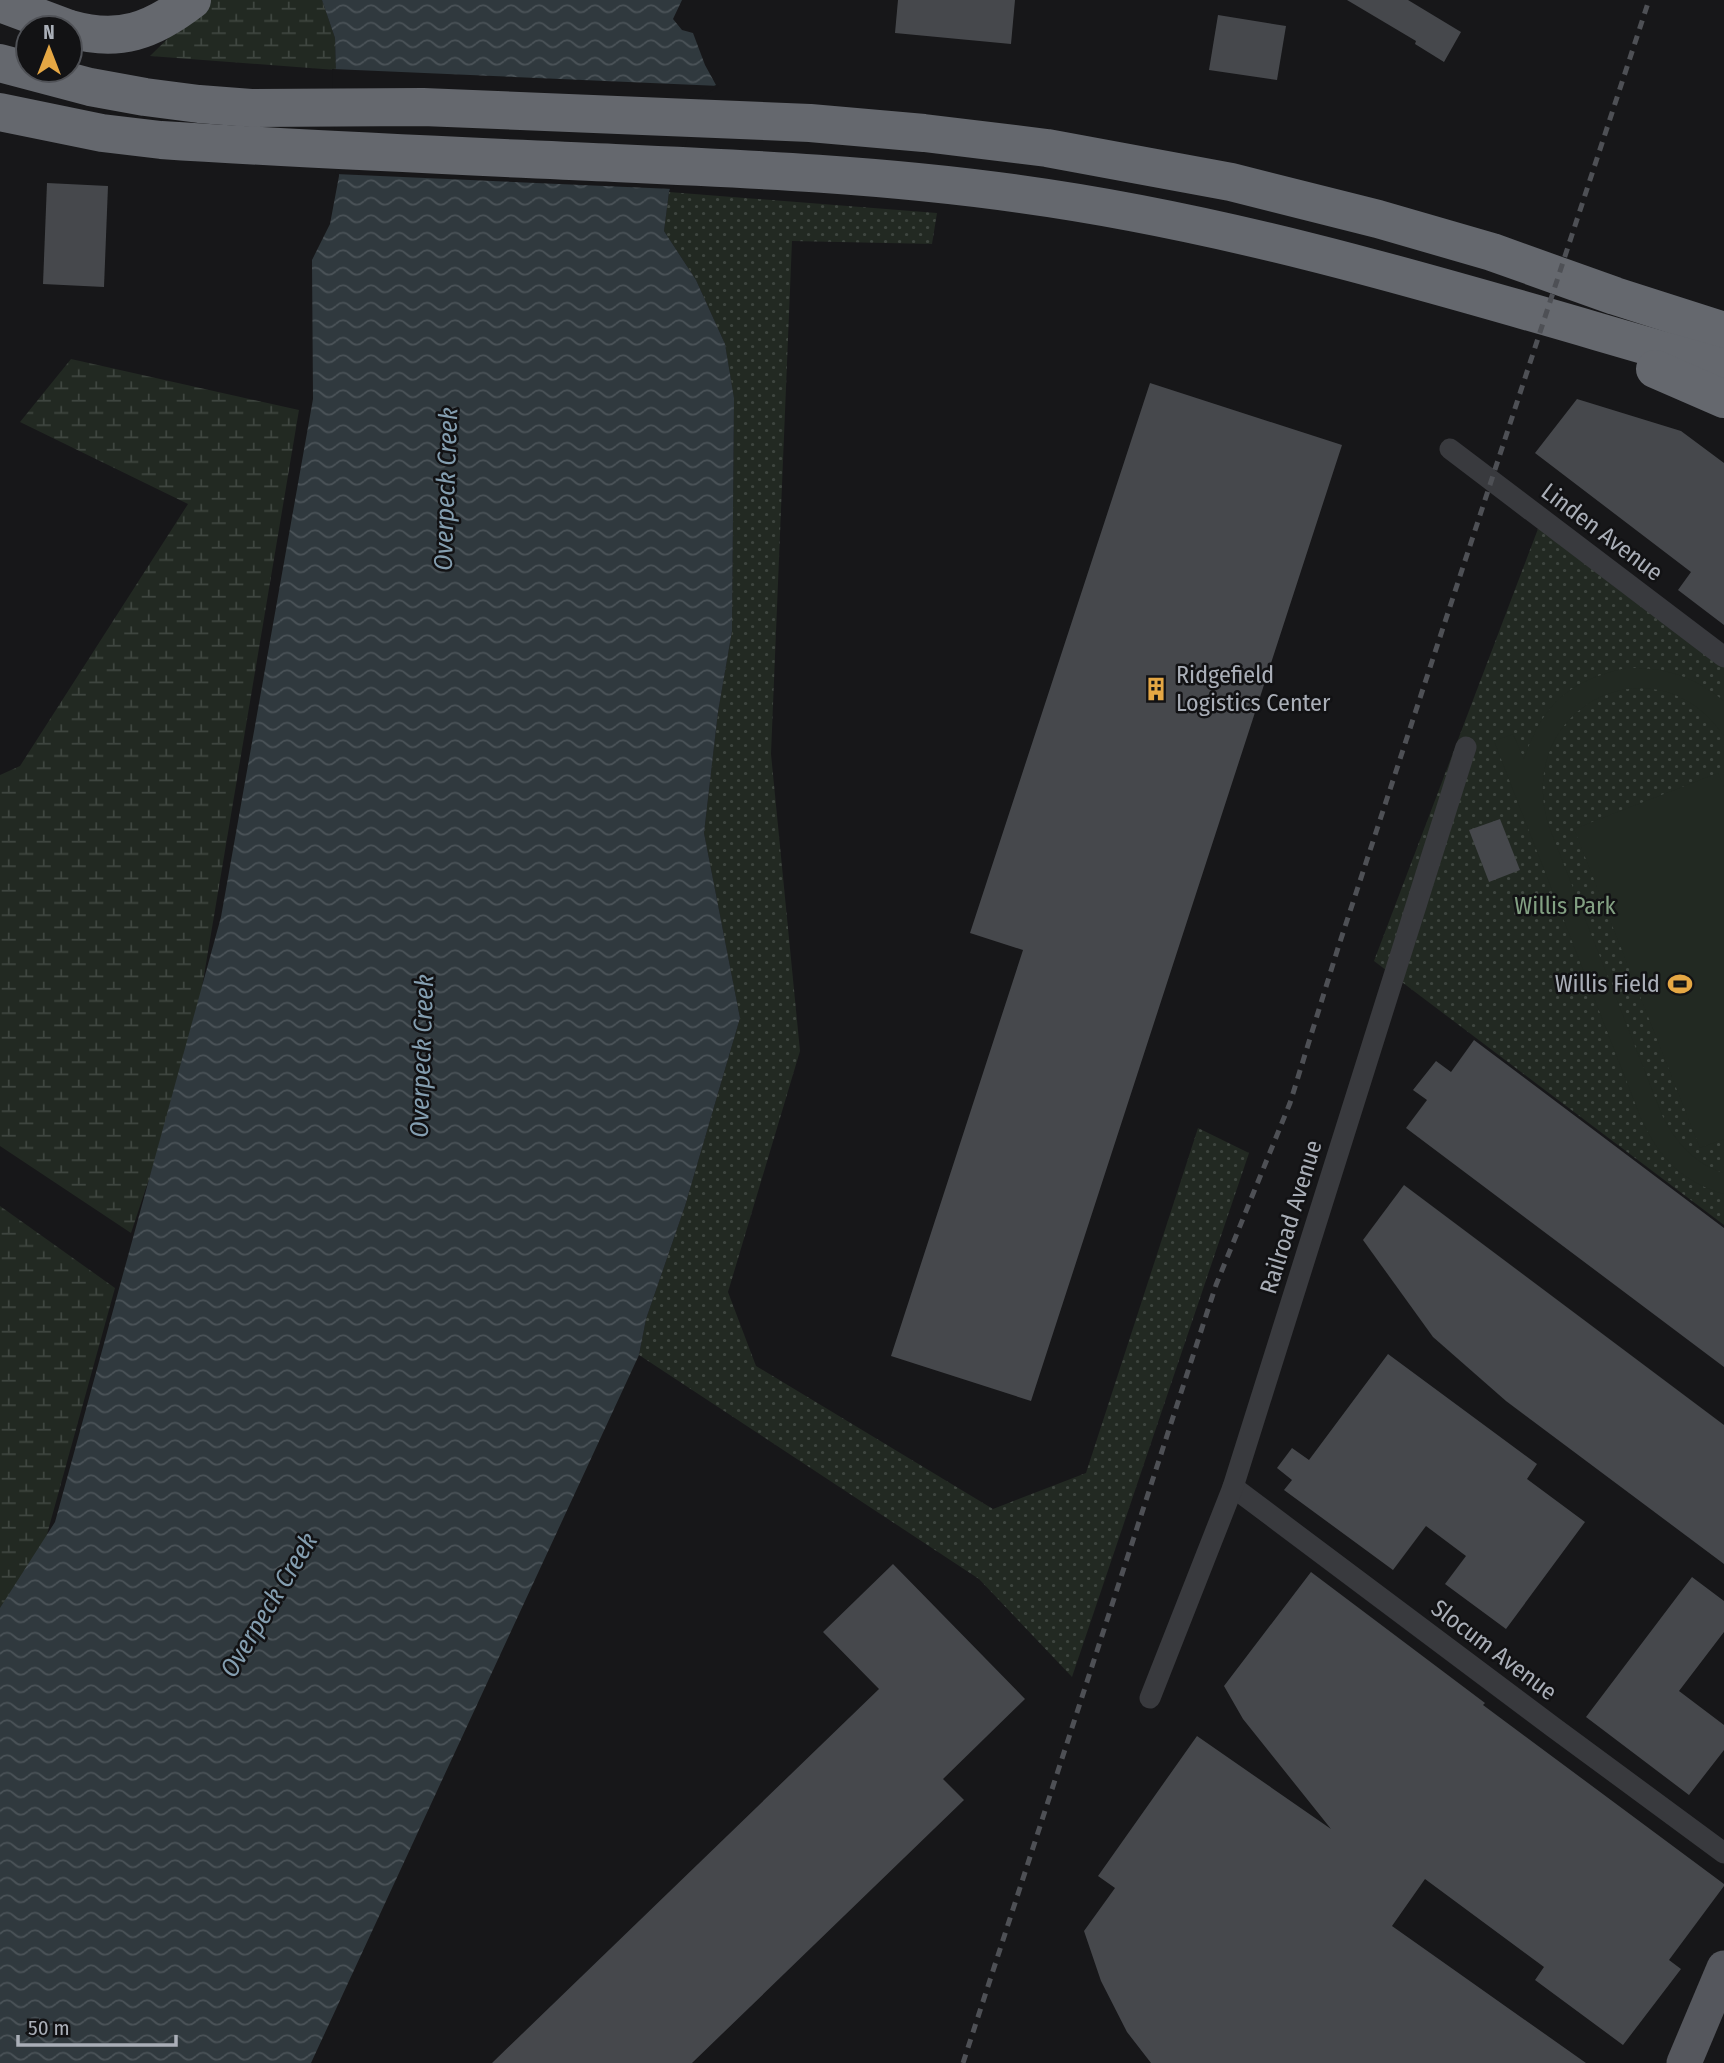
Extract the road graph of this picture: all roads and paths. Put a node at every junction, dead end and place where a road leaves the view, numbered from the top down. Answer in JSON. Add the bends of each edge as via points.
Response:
{"nodes":[{"id":1,"x":192,"y":0,"type":"edge"},
{"id":2,"x":0,"y":3,"type":"edge"},
{"id":3,"x":30,"y":14,"type":"edge"},
{"id":4,"x":84,"y":32,"type":"edge"},
{"id":5,"x":84,"y":58,"type":"edge"},
{"id":6,"x":0,"y":63,"type":"edge"},
{"id":7,"x":251,"y":97,"type":"junction"},
{"id":8,"x":0,"y":112,"type":"edge"},
{"id":9,"x":1618,"y":286,"type":"junction"},
{"id":10,"x":1724,"y":303,"type":"edge"},
{"id":11,"x":1724,"y":331,"type":"edge"},
{"id":12,"x":1601,"y":340,"type":"junction"},
{"id":13,"x":1724,"y":368,"type":"edge"},
{"id":14,"x":1724,"y":400,"type":"edge"},
{"id":15,"x":1450,"y":449,"type":"dead end"},
{"id":16,"x":1724,"y":657,"type":"edge"},
{"id":17,"x":1466,"y":747,"type":"dead end"},
{"id":18,"x":1233,"y":1487,"type":"junction"},
{"id":19,"x":1150,"y":1698,"type":"dead end"},
{"id":20,"x":1724,"y":1853,"type":"edge"},
{"id":21,"x":1724,"y":1968,"type":"edge"},
{"id":22,"x":1684,"y":2063,"type":"edge"}],
"edges":[{"from":1,"to":4,"type":"highway","via":[[135,32],[111,36]]},
{"from":2,"to":3,"type":"highway"},
{"from":5,"to":7,"type":"highway"},
{"from":6,"to":7,"type":"highway","via":[[145,97],[199,104]]},
{"from":7,"to":9,"type":"highway","via":[[740,120],[999,141],[1280,193]]},
{"from":8,"to":12,"type":"highway","via":[[161,140],[834,173],[984,189],[1095,205],[1286,245],[1478,298]]},
{"from":9,"to":10,"type":"highway"},
{"from":9,"to":11,"type":"highway"},
{"from":12,"to":13,"type":"highway"},
{"from":12,"to":14,"type":"highway"},
{"from":15,"to":16,"type":"street","name":"Linden Avenue"},
{"from":17,"to":18,"type":"street","name":"Railroad Avenue"},
{"from":18,"to":19,"type":"street","name":"Railroad Avenue"},
{"from":18,"to":20,"type":"street","name":"Slocum Avenue"},
{"from":21,"to":22,"type":"main road"}]}
